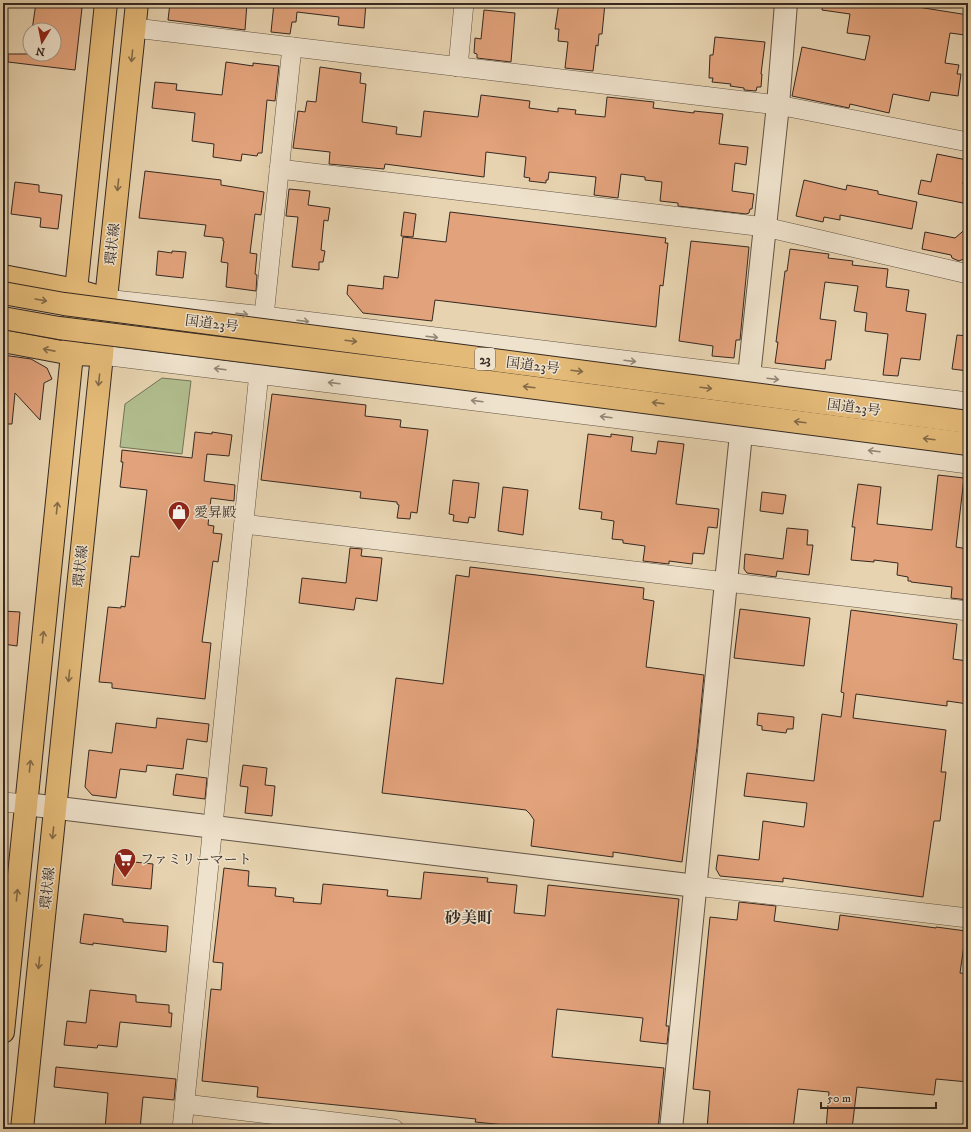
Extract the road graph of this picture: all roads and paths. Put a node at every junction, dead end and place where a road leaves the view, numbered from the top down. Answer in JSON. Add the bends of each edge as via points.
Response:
{"nodes":[{"id":1,"x":106,"y":3,"type":"edge"},
{"id":2,"x":137,"y":3,"type":"edge"},
{"id":3,"x":464,"y":3,"type":"edge"},
{"id":4,"x":786,"y":3,"type":"edge"},
{"id":5,"x":135,"y":28,"type":"junction"},
{"id":6,"x":292,"y":47,"type":"junction"},
{"id":7,"x":458,"y":67,"type":"junction"},
{"id":8,"x":778,"y":105,"type":"junction"},
{"id":9,"x":968,"y":142,"type":"edge"},
{"id":10,"x":279,"y":169,"type":"junction"},
{"id":11,"x":765,"y":227,"type":"junction"},
{"id":12,"x":968,"y":274,"type":"edge"},
{"id":13,"x":3,"y":276,"type":"edge"},
{"id":14,"x":76,"y":290,"type":"junction"},
{"id":15,"x":3,"y":293,"type":"edge"},
{"id":16,"x":106,"y":299,"type":"junction"},
{"id":17,"x":264,"y":316,"type":"junction"},
{"id":18,"x":3,"y":318,"type":"edge"},
{"id":19,"x":3,"y":342,"type":"edge"},
{"id":20,"x":72,"y":354,"type":"junction"},
{"id":21,"x":102,"y":355,"type":"junction"},
{"id":22,"x":259,"y":373,"type":"junction"},
{"id":23,"x":749,"y":376,"type":"junction"},
{"id":24,"x":968,"y":402,"type":"edge"},
{"id":25,"x":968,"y":422,"type":"edge"},
{"id":26,"x":741,"y":434,"type":"junction"},
{"id":27,"x":968,"y":444,"type":"edge"},
{"id":28,"x":968,"y":464,"type":"edge"},
{"id":29,"x":244,"y":524,"type":"junction"},
{"id":30,"x":726,"y":582,"type":"junction"},
{"id":31,"x":968,"y":611,"type":"edge"},
{"id":32,"x":3,"y":802,"type":"edge"},
{"id":33,"x":26,"y":804,"type":"junction"},
{"id":34,"x":56,"y":807,"type":"junction"},
{"id":35,"x":213,"y":828,"type":"junction"},
{"id":36,"x":696,"y":886,"type":"junction"},
{"id":37,"x":968,"y":918,"type":"edge"},
{"id":38,"x":3,"y":1032,"type":"edge"},
{"id":39,"x":185,"y":1104,"type":"junction"},
{"id":40,"x":22,"y":1129,"type":"edge"},
{"id":41,"x":182,"y":1129,"type":"edge"},
{"id":42,"x":394,"y":1129,"type":"edge"},
{"id":43,"x":671,"y":1129,"type":"edge"}],
"edges":[{"from":1,"to":14,"type":"main road","name":"環状線"},
{"from":2,"to":5,"type":"main road","name":"環状線"},
{"from":3,"to":7,"type":"street"},
{"from":4,"to":8,"type":"street"},
{"from":5,"to":6,"type":"street"},
{"from":5,"to":16,"type":"main road","name":"環状線","one_way":true},
{"from":6,"to":7,"type":"street"},
{"from":6,"to":10,"type":"street"},
{"from":7,"to":8,"type":"street"},
{"from":8,"to":9,"type":"street"},
{"from":8,"to":11,"type":"street"},
{"from":10,"to":11,"type":"street"},
{"from":10,"to":17,"type":"street"},
{"from":11,"to":12,"type":"street"},
{"from":11,"to":23,"type":"street"},
{"from":13,"to":14,"type":"main road"},
{"from":14,"to":16,"type":"main road"},
{"from":14,"to":20,"type":"main road","name":"環状線"},
{"from":15,"to":25,"type":"main road","name":"国道23号","number":"23","one_way":true,"bridge":true,"via":[[80,306]]},
{"from":16,"to":17,"type":"street","one_way":true},
{"from":16,"to":21,"type":"main road","name":"環状線"},
{"from":17,"to":23,"type":"street","one_way":true},
{"from":27,"to":18,"type":"main road","name":"国道23号","number":"23","one_way":true,"bridge":true,"via":[[59,328]]},
{"from":20,"to":19,"type":"main road","one_way":true},
{"from":20,"to":21,"type":"main road"},
{"from":33,"to":20,"type":"main road","name":"環状線","one_way":true},
{"from":22,"to":21,"type":"street","one_way":true},
{"from":21,"to":34,"type":"main road","name":"環状線","one_way":true},
{"from":26,"to":22,"type":"street","one_way":true},
{"from":22,"to":29,"type":"street"},
{"from":23,"to":24,"type":"street","one_way":true},
{"from":23,"to":26,"type":"street"},
{"from":28,"to":26,"type":"street","one_way":true},
{"from":26,"to":30,"type":"street"},
{"from":29,"to":30,"type":"street"},
{"from":29,"to":35,"type":"street"},
{"from":30,"to":31,"type":"street"},
{"from":30,"to":36,"type":"street"},
{"from":32,"to":33,"type":"street"},
{"from":33,"to":34,"type":"street"},
{"from":38,"to":33,"type":"main road","name":"環状線","one_way":true},
{"from":34,"to":35,"type":"street"},
{"from":34,"to":40,"type":"main road","name":"環状線","one_way":true},
{"from":35,"to":36,"type":"street"},
{"from":35,"to":39,"type":"street"},
{"from":36,"to":37,"type":"street"},
{"from":36,"to":43,"type":"street"},
{"from":39,"to":41,"type":"street"},
{"from":39,"to":42,"type":"street"}]}
